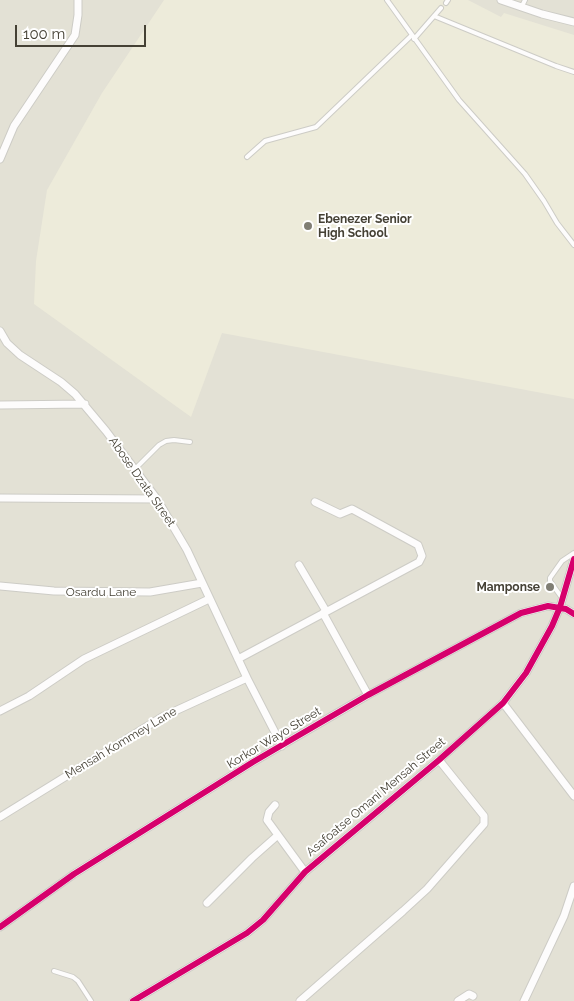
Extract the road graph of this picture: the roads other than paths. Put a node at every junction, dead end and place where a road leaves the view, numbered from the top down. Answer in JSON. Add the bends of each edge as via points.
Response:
{"nodes":[{"id":1,"x":78,"y":0,"type":"edge"},
{"id":2,"x":388,"y":0,"type":"edge"},
{"id":3,"x":501,"y":0,"type":"edge"},
{"id":4,"x":525,"y":0,"type":"edge"},
{"id":5,"x":441,"y":8,"type":"dead end"},
{"id":6,"x":521,"y":8,"type":"junction"},
{"id":7,"x":434,"y":16,"type":"junction"},
{"id":8,"x":574,"y":22,"type":"edge"},
{"id":9,"x":413,"y":37,"type":"junction"},
{"id":10,"x":574,"y":72,"type":"edge"},
{"id":11,"x":247,"y":156,"type":"dead end"},
{"id":12,"x":0,"y":159,"type":"edge"},
{"id":13,"x":574,"y":244,"type":"edge"},
{"id":14,"x":0,"y":332,"type":"edge"},
{"id":15,"x":85,"y":404,"type":"junction"},
{"id":16,"x":0,"y":406,"type":"edge"},
{"id":17,"x":190,"y":442,"type":"dead end"},
{"id":18,"x":135,"y":468,"type":"junction"},
{"id":19,"x":0,"y":498,"type":"edge"},
{"id":20,"x":157,"y":499,"type":"junction"},
{"id":21,"x":315,"y":502,"type":"dead end"},
{"id":22,"x":574,"y":553,"type":"edge"},
{"id":23,"x":574,"y":559,"type":"edge"},
{"id":24,"x":299,"y":566,"type":"dead end"},
{"id":25,"x":202,"y":583,"type":"junction"},
{"id":26,"x":0,"y":586,"type":"edge"},
{"id":27,"x":562,"y":598,"type":"junction"},
{"id":28,"x":209,"y":599,"type":"junction"},
{"id":29,"x":560,"y":607,"type":"junction"},
{"id":30,"x":324,"y":612,"type":"junction"},
{"id":31,"x":574,"y":614,"type":"edge"},
{"id":32,"x":238,"y":659,"type":"junction"},
{"id":33,"x":247,"y":678,"type":"junction"},
{"id":34,"x":368,"y":695,"type":"junction"},
{"id":35,"x":503,"y":703,"type":"junction"},
{"id":36,"x":0,"y":711,"type":"edge"},
{"id":37,"x":282,"y":746,"type":"junction"},
{"id":38,"x":440,"y":760,"type":"junction"},
{"id":39,"x":574,"y":796,"type":"edge"},
{"id":40,"x":275,"y":805,"type":"dead end"},
{"id":41,"x":0,"y":817,"type":"edge"},
{"id":42,"x":278,"y":835,"type":"junction"},
{"id":43,"x":305,"y":872,"type":"junction"},
{"id":44,"x":574,"y":886,"type":"edge"},
{"id":45,"x":207,"y":903,"type":"dead end"},
{"id":46,"x":0,"y":927,"type":"edge"},
{"id":47,"x":54,"y":971,"type":"dead end"},
{"id":48,"x":474,"y":996,"type":"dead end"},
{"id":49,"x":91,"y":1001,"type":"edge"},
{"id":50,"x":133,"y":1001,"type":"edge"},
{"id":51,"x":300,"y":1001,"type":"edge"},
{"id":52,"x":458,"y":1001,"type":"edge"},
{"id":53,"x":524,"y":1001,"type":"edge"}],
"edges":[{"from":1,"to":12,"type":"street","via":[[75,35],[14,126]]},
{"from":2,"to":9,"type":"lane"},
{"from":3,"to":6,"type":"street"},
{"from":4,"to":6,"type":"lane"},
{"from":5,"to":7,"type":"lane"},
{"from":6,"to":8,"type":"street"},
{"from":7,"to":9,"type":"lane"},
{"from":7,"to":10,"type":"lane"},
{"from":9,"to":11,"type":"lane","via":[[316,127],[265,141]]},
{"from":9,"to":13,"type":"lane","via":[[469,112],[530,181],[556,223]]},
{"from":14,"to":15,"type":"street","name":"Abose Dzata Street","via":[[20,355],[61,382]]},
{"from":15,"to":16,"type":"street"},
{"from":15,"to":18,"type":"street","name":"Abose Dzata Street"},
{"from":17,"to":18,"type":"lane","via":[[166,441]]},
{"from":18,"to":20,"type":"street","name":"Abose Dzata Street"},
{"from":19,"to":20,"type":"street"},
{"from":20,"to":25,"type":"street","name":"Abose Dzata Street"},
{"from":21,"to":30,"type":"street","via":[[340,514],[352,509],[418,546],[422,556],[419,562]]},
{"from":22,"to":27,"type":"lane","via":[[562,561],[550,578]]},
{"from":23,"to":27,"type":"street","name":"Asafoatse Omani Mensah Street"},
{"from":24,"to":30,"type":"street"},
{"from":25,"to":26,"type":"street","name":"Osardu Lane","via":[[150,592],[54,591]]},
{"from":25,"to":28,"type":"street","name":"Abose Dzata Street"},
{"from":27,"to":29,"type":"street","name":"Asafoatse Omani Mensah Street"},
{"from":28,"to":32,"type":"street","name":"Abose Dzata Street"},
{"from":28,"to":36,"type":"street","via":[[84,659],[29,696]]},
{"from":29,"to":31,"type":"street"},
{"from":29,"to":34,"type":"street","name":"Korkor Wayo Street","via":[[548,606],[521,613]]},
{"from":29,"to":35,"type":"street","name":"Asafoatse Omani Mensah Street","via":[[526,673]]},
{"from":30,"to":32,"type":"street"},
{"from":30,"to":34,"type":"street"},
{"from":32,"to":33,"type":"street","name":"Abose Dzata Street"},
{"from":33,"to":37,"type":"street","name":"Abose Dzata Street"},
{"from":33,"to":41,"type":"street","name":"Mensah Kommey Lane","via":[[162,717]]},
{"from":34,"to":37,"type":"street","name":"Korkor Wayo Street"},
{"from":35,"to":38,"type":"street","name":"Asafoatse Omani Mensah Street"},
{"from":35,"to":39,"type":"street"},
{"from":37,"to":46,"type":"street","name":"Korkor Wayo Street","via":[[74,874]]},
{"from":38,"to":43,"type":"street","name":"Asafoatse Omani Mensah Street"},
{"from":38,"to":51,"type":"street","via":[[484,816],[484,824],[427,889]]},
{"from":40,"to":42,"type":"street","via":[[267,820]]},
{"from":42,"to":43,"type":"street"},
{"from":42,"to":45,"type":"street"},
{"from":43,"to":50,"type":"street","name":"Asafoatse Omani Mensah Street","via":[[263,920],[247,933]]},
{"from":44,"to":53,"type":"street","via":[[564,916]]},
{"from":47,"to":49,"type":"lane","via":[[78,981]]},
{"from":48,"to":52,"type":"street","via":[[469,994]]}]}
